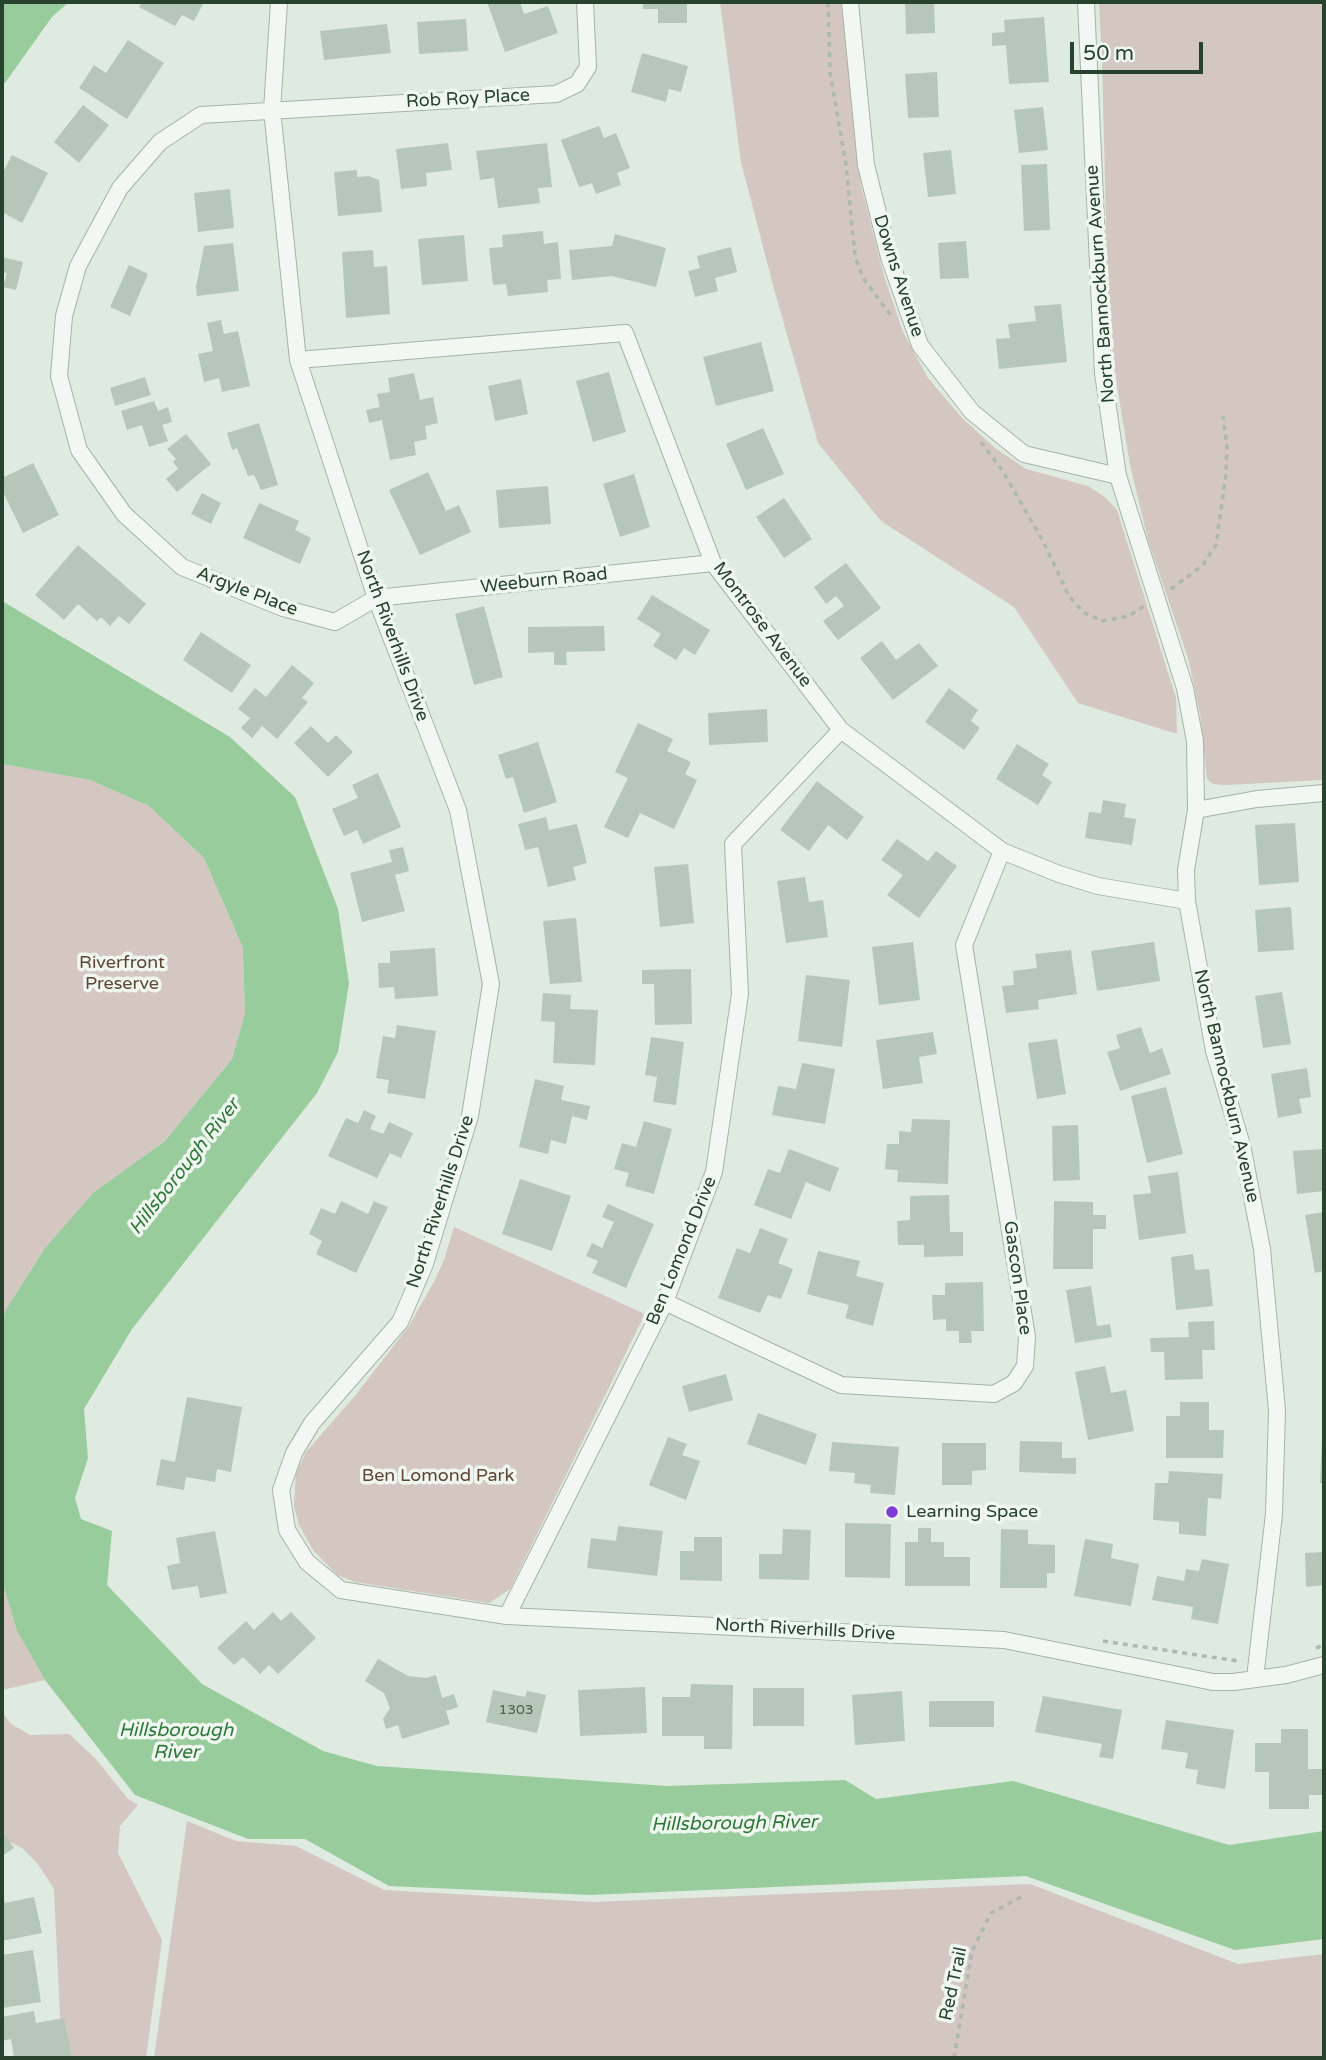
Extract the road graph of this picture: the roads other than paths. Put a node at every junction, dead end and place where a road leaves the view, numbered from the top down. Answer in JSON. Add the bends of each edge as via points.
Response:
{"nodes":[{"id":1,"x":279,"y":2,"type":"edge"},
{"id":2,"x":585,"y":2,"type":"edge"},
{"id":3,"x":850,"y":2,"type":"edge"},
{"id":4,"x":1086,"y":2,"type":"edge"},
{"id":5,"x":272,"y":110,"type":"junction"},
{"id":6,"x":298,"y":360,"type":"junction"},
{"id":7,"x":1118,"y":476,"type":"junction"},
{"id":8,"x":713,"y":564,"type":"junction"},
{"id":9,"x":376,"y":598,"type":"junction"},
{"id":10,"x":841,"y":730,"type":"junction"},
{"id":11,"x":1324,"y":793,"type":"edge"},
{"id":12,"x":1195,"y":810,"type":"junction"},
{"id":13,"x":1002,"y":851,"type":"junction"},
{"id":14,"x":1187,"y":901,"type":"junction"},
{"id":15,"x":665,"y":1303,"type":"junction"},
{"id":16,"x":507,"y":1616,"type":"junction"},
{"id":17,"x":1324,"y":1665,"type":"edge"},
{"id":18,"x":1255,"y":1678,"type":"junction"}],
"edges":[{"from":1,"to":5,"type":"street","name":"North Riverhills Drive"},
{"from":2,"to":5,"type":"street","name":"Rob Roy Place","via":[[588,67],[577,84],[556,94]]},
{"from":3,"to":7,"type":"street","name":"Downs Avenue","via":[[866,165],[889,257],[920,345],[972,412],[1024,454]]},
{"from":4,"to":7,"type":"street","name":"North Bannockburn Avenue","via":[[1103,373]]},
{"from":5,"to":6,"type":"street","name":"North Riverhills Drive"},
{"from":5,"to":9,"type":"street","name":"Argyle Place","via":[[201,114],[160,142],[120,188],[78,266],[64,316],[59,376],[79,450],[124,514],[183,567],[283,608],[335,622]]},
{"from":6,"to":8,"type":"street","name":"Montrose Avenue","via":[[625,333]]},
{"from":6,"to":9,"type":"street","name":"North Riverhills Drive"},
{"from":7,"to":12,"type":"street","name":"North Bannockburn Avenue","via":[[1185,688],[1195,741]]},
{"from":8,"to":9,"type":"street","name":"Weeburn Road"},
{"from":8,"to":10,"type":"street","name":"Montrose Avenue"},
{"from":9,"to":16,"type":"street","name":"North Riverhills Drive","via":[[458,810],[491,984],[470,1116],[425,1264],[400,1322],[312,1423],[294,1453],[281,1490],[287,1530],[307,1562],[341,1590]]},
{"from":10,"to":13,"type":"street","name":"Montrose Avenue"},
{"from":10,"to":15,"type":"street","name":"Ben Lomond Drive","via":[[733,844],[740,994],[714,1172]]},
{"from":11,"to":12,"type":"street"},
{"from":12,"to":14,"type":"street","name":"North Bannockburn Avenue","via":[[1186,870]]},
{"from":13,"to":14,"type":"street","name":"Montrose Avenue","via":[[1098,886]]},
{"from":13,"to":15,"type":"street","name":"Gascon Place","via":[[964,945],[1027,1337],[1025,1366],[1014,1383],[994,1394],[841,1385]]},
{"from":14,"to":18,"type":"street","name":"North Bannockburn Avenue","via":[[1214,1051],[1242,1146],[1262,1249],[1277,1410],[1274,1514]]},
{"from":15,"to":16,"type":"street","name":"Ben Lomond Drive"},
{"from":16,"to":18,"type":"street","name":"North Riverhills Drive","via":[[1003,1640],[1213,1682]]},
{"from":17,"to":18,"type":"street","name":"North Riverhills Drive"}]}
